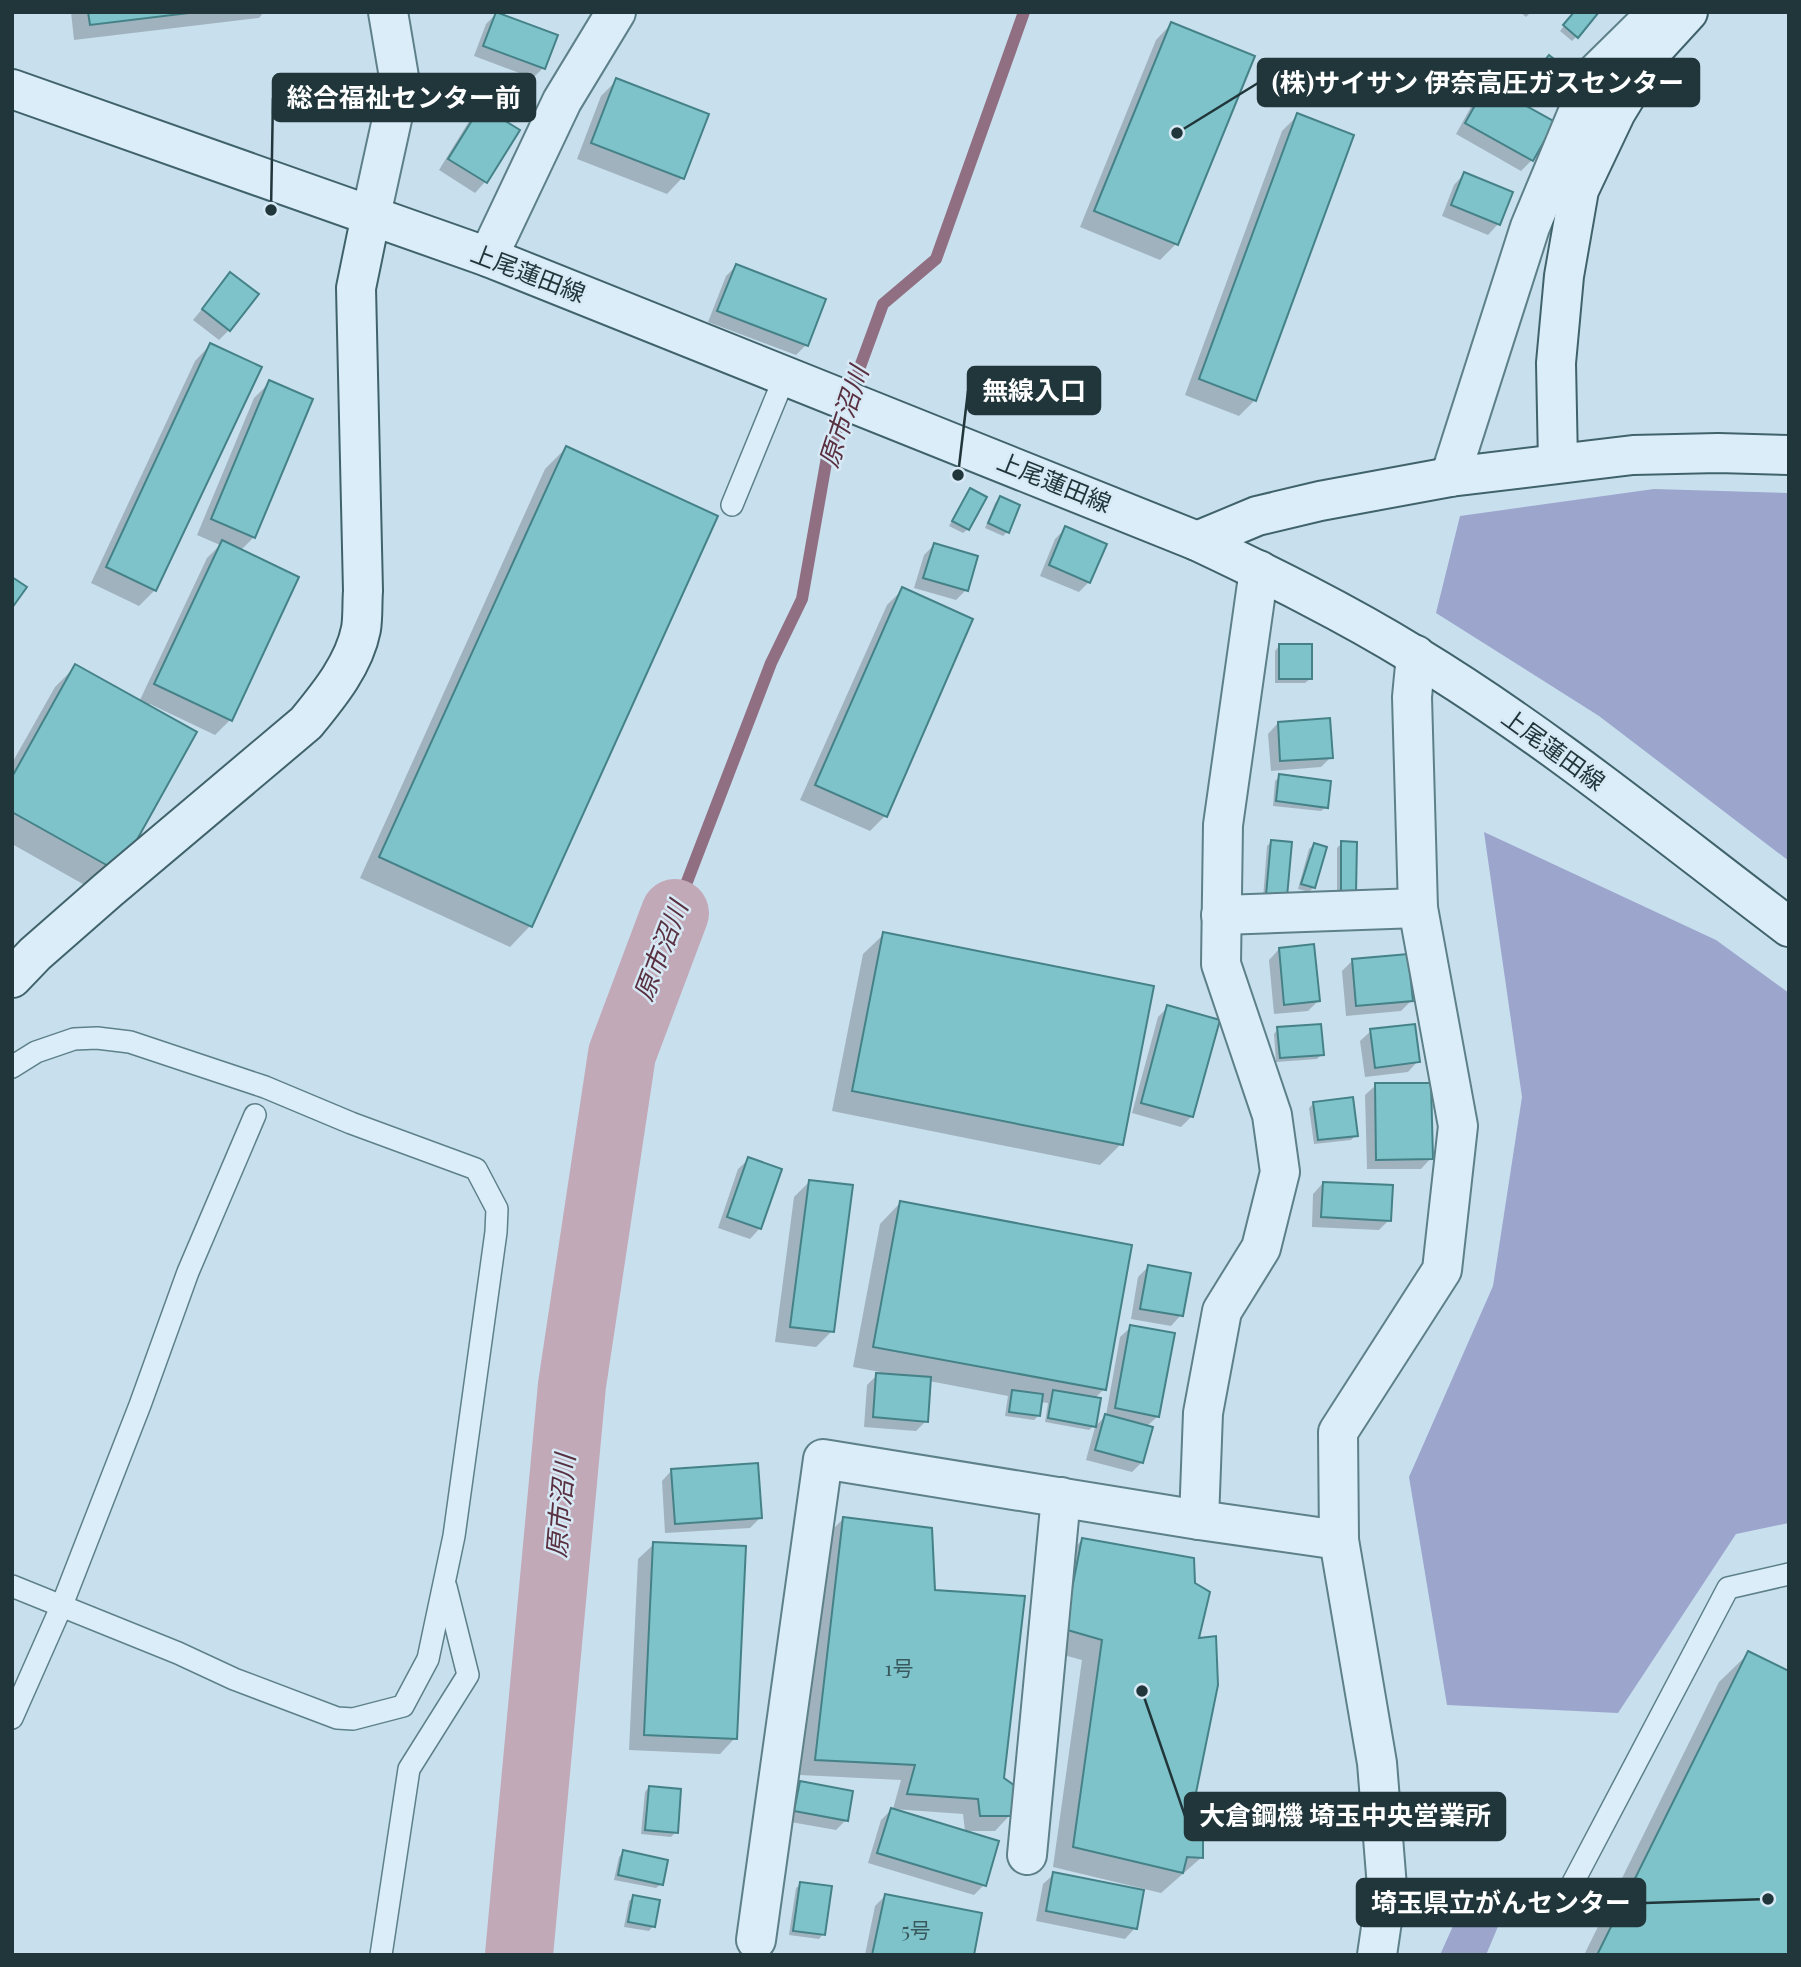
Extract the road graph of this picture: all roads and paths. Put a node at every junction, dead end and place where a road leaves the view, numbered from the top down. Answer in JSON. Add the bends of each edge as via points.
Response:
{"nodes":[{"id":1,"x":388,"y":12,"type":"edge"},
{"id":2,"x":616,"y":12,"type":"edge"},
{"id":3,"x":1658,"y":12,"type":"edge"},
{"id":4,"x":1688,"y":12,"type":"edge"},
{"id":5,"x":12,"y":89,"type":"edge"},
{"id":6,"x":371,"y":215,"type":"junction"},
{"id":7,"x":488,"y":257,"type":"junction"},
{"id":8,"x":785,"y":376,"type":"junction"},
{"id":9,"x":1789,"y":455,"type":"edge"},
{"id":10,"x":1558,"y":463,"type":"junction"},
{"id":11,"x":1450,"y":477,"type":"junction"},
{"id":12,"x":732,"y":505,"type":"dead end"},
{"id":13,"x":1197,"y":541,"type":"junction"},
{"id":14,"x":1259,"y":570,"type":"junction"},
{"id":15,"x":1416,"y":656,"type":"junction"},
{"id":16,"x":1418,"y":908,"type":"junction"},
{"id":17,"x":1221,"y":915,"type":"junction"},
{"id":18,"x":1789,"y":927,"type":"edge"},
{"id":19,"x":12,"y":978,"type":"edge"},
{"id":20,"x":12,"y":1068,"type":"edge"},
{"id":21,"x":255,"y":1115,"type":"dead end"},
{"id":22,"x":1061,"y":1497,"type":"junction"},
{"id":23,"x":1199,"y":1520,"type":"junction"},
{"id":24,"x":1339,"y":1540,"type":"junction"},
{"id":25,"x":1789,"y":1574,"type":"edge"},
{"id":26,"x":444,"y":1580,"type":"junction"},
{"id":27,"x":12,"y":1586,"type":"edge"},
{"id":28,"x":62,"y":1605,"type":"junction"},
{"id":29,"x":12,"y":1718,"type":"edge"},
{"id":30,"x":1027,"y":1855,"type":"dead end"},
{"id":31,"x":1568,"y":1892,"type":"dead end"},
{"id":32,"x":756,"y":1940,"type":"dead end"},
{"id":33,"x":381,"y":1955,"type":"edge"},
{"id":34,"x":1377,"y":1955,"type":"edge"}],
"edges":[{"from":1,"to":6,"type":"street","via":[[400,83]]},
{"from":2,"to":7,"type":"street","via":[[562,101]]},
{"from":3,"to":11,"type":"street","via":[[1593,76],[1530,227]]},
{"from":4,"to":10,"type":"street","via":[[1655,48],[1616,112],[1579,190],[1564,275],[1556,363]]},
{"from":5,"to":6,"type":"street","name":"上尾蓮田線"},
{"from":6,"to":7,"type":"street","name":"上尾蓮田線"},
{"from":6,"to":19,"type":"street","via":[[356,288],[363,591],[361,630],[349,663],[306,723],[108,890]]},
{"from":7,"to":8,"type":"street","name":"上尾蓮田線"},
{"from":8,"to":12,"type":"lane"},
{"from":8,"to":13,"type":"street","name":"上尾蓮田線"},
{"from":9,"to":10,"type":"street","via":[[1633,455]]},
{"from":10,"to":11,"type":"street"},
{"from":11,"to":13,"type":"street","via":[[1257,516]]},
{"from":13,"to":14,"type":"street","name":"上尾蓮田線"},
{"from":14,"to":15,"type":"street","name":"上尾蓮田線"},
{"from":14,"to":17,"type":"street","via":[[1223,825]]},
{"from":15,"to":16,"type":"street","via":[[1412,697]]},
{"from":15,"to":18,"type":"street","name":"上尾蓮田線","via":[[1509,717]]},
{"from":16,"to":17,"type":"street"},
{"from":16,"to":24,"type":"street","via":[[1458,1126],[1442,1270],[1338,1432]]},
{"from":17,"to":23,"type":"street","via":[[1221,964],[1272,1115],[1280,1172],[1261,1248],[1222,1311],[1203,1413]]},
{"from":20,"to":26,"type":"lane","via":[[36,1052],[74,1039],[130,1042],[265,1087],[476,1169],[497,1209],[496,1232]]},
{"from":21,"to":28,"type":"lane","via":[[188,1272]]},
{"from":22,"to":23,"type":"street"},
{"from":22,"to":30,"type":"street"},
{"from":22,"to":32,"type":"street","via":[[823,1459]]},
{"from":23,"to":24,"type":"street"},
{"from":24,"to":34,"type":"street","via":[[1377,1763],[1387,1887]]},
{"from":25,"to":31,"type":"lane","via":[[1728,1588]]},
{"from":26,"to":28,"type":"lane","via":[[428,1659],[403,1706],[354,1718],[337,1718],[234,1679]]},
{"from":26,"to":33,"type":"lane","via":[[468,1675],[409,1769]]},
{"from":27,"to":28,"type":"lane"},
{"from":28,"to":29,"type":"lane"}]}
